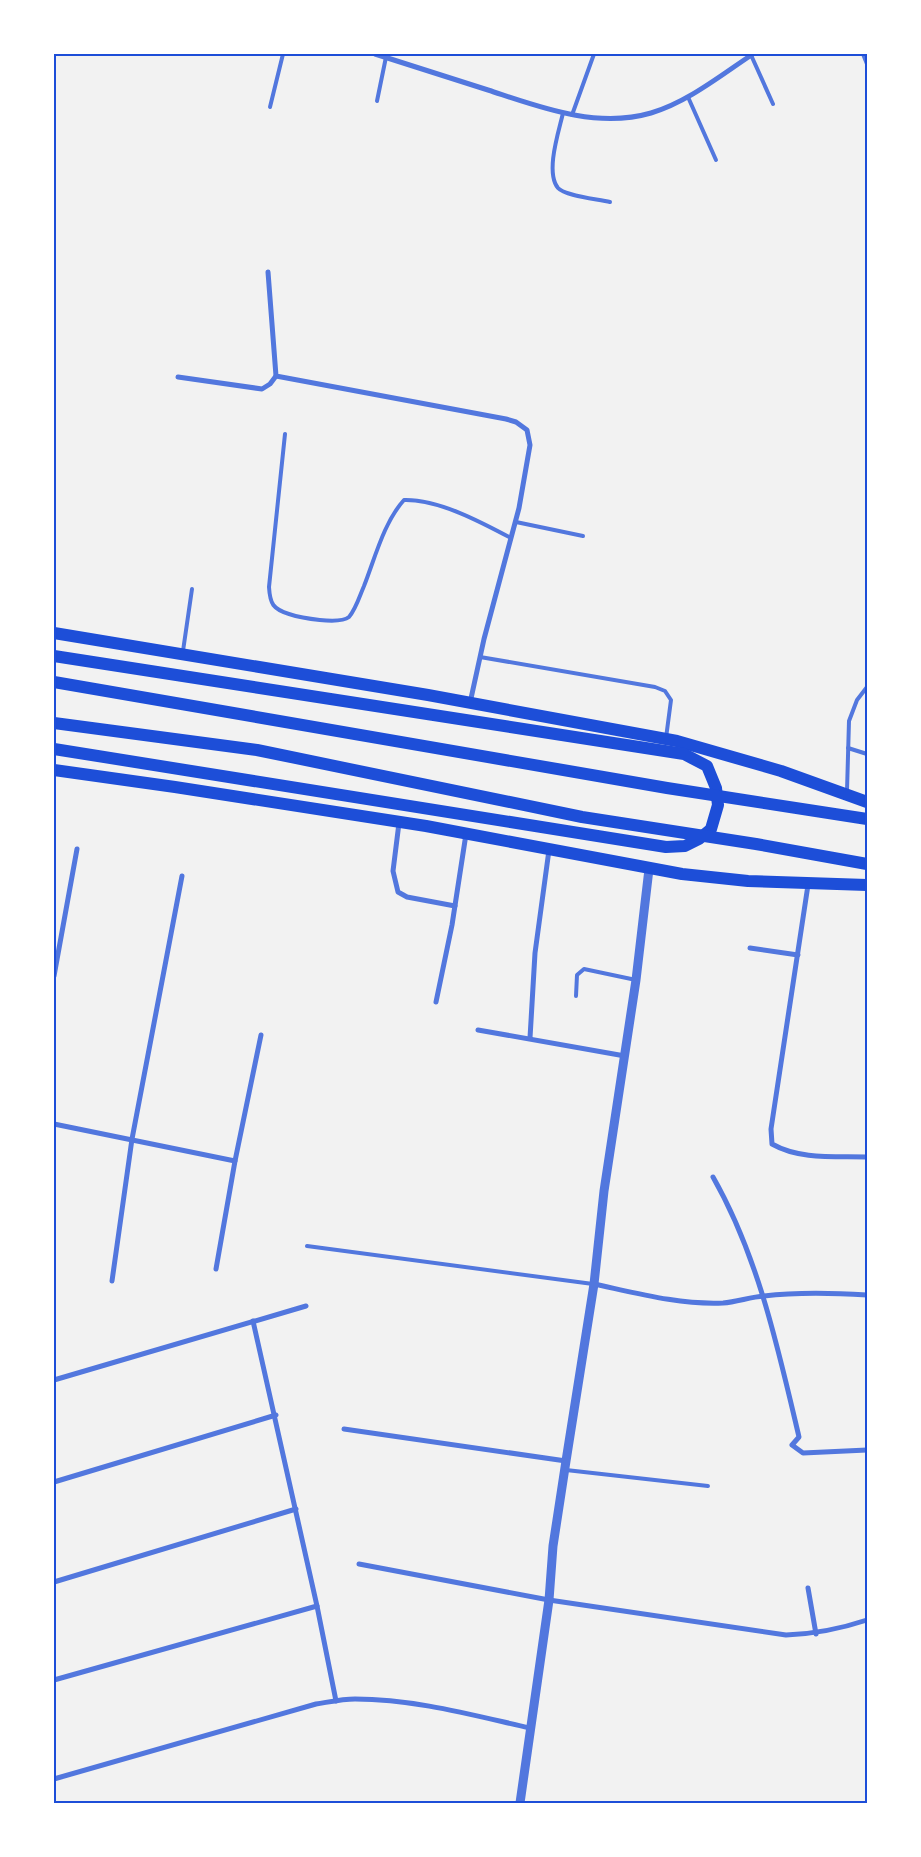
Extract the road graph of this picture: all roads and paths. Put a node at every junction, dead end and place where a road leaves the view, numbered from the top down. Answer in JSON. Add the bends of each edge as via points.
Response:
{"nodes":[{"id":1,"x":283,"y":54,"type":"edge"},
{"id":2,"x":375,"y":54,"type":"edge"},
{"id":3,"x":594,"y":54,"type":"edge"},
{"id":4,"x":751,"y":54,"type":"edge"},
{"id":5,"x":864,"y":54,"type":"edge"},
{"id":6,"x":386,"y":57,"type":"junction"},
{"id":7,"x":867,"y":64,"type":"edge"},
{"id":8,"x":688,"y":97,"type":"junction"},
{"id":9,"x":377,"y":100,"type":"dead end"},
{"id":10,"x":773,"y":104,"type":"dead end"},
{"id":11,"x":270,"y":107,"type":"dead end"},
{"id":12,"x":563,"y":112,"type":"junction"},
{"id":13,"x":572,"y":115,"type":"junction"},
{"id":14,"x":716,"y":160,"type":"dead end"},
{"id":15,"x":610,"y":202,"type":"dead end"},
{"id":16,"x":268,"y":272,"type":"dead end"},
{"id":17,"x":276,"y":376,"type":"junction"},
{"id":18,"x":178,"y":377,"type":"dead end"},
{"id":19,"x":285,"y":434,"type":"dead end"},
{"id":20,"x":516,"y":522,"type":"junction"},
{"id":21,"x":583,"y":536,"type":"dead end"},
{"id":22,"x":511,"y":538,"type":"junction"},
{"id":23,"x":192,"y":589,"type":"dead end"},
{"id":24,"x":54,"y":633,"type":"edge"},
{"id":25,"x":182,"y":655,"type":"junction"},
{"id":26,"x":54,"y":656,"type":"edge"},
{"id":27,"x":480,"y":657,"type":"junction"},
{"id":28,"x":54,"y":682,"type":"edge"},
{"id":29,"x":867,"y":687,"type":"edge"},
{"id":30,"x":470,"y":703,"type":"junction"},
{"id":31,"x":54,"y":723,"type":"edge"},
{"id":32,"x":666,"y":739,"type":"junction"},
{"id":33,"x":848,"y":748,"type":"junction"},
{"id":34,"x":54,"y":750,"type":"edge"},
{"id":35,"x":867,"y":754,"type":"edge"},
{"id":36,"x":54,"y":770,"type":"edge"},
{"id":37,"x":847,"y":793,"type":"junction"},
{"id":38,"x":867,"y":802,"type":"edge"},
{"id":39,"x":867,"y":819,"type":"edge"},
{"id":40,"x":399,"y":822,"type":"junction"},
{"id":41,"x":466,"y":834,"type":"junction"},
{"id":42,"x":77,"y":849,"type":"dead end"},
{"id":43,"x":550,"y":849,"type":"junction"},
{"id":44,"x":867,"y":864,"type":"edge"},
{"id":45,"x":649,"y":869,"type":"junction"},
{"id":46,"x":182,"y":876,"type":"dead end"},
{"id":47,"x":808,"y":883,"type":"junction"},
{"id":48,"x":867,"y":885,"type":"edge"},
{"id":49,"x":455,"y":906,"type":"junction"},
{"id":50,"x":750,"y":948,"type":"dead end"},
{"id":51,"x":798,"y":955,"type":"junction"},
{"id":52,"x":54,"y":976,"type":"edge"},
{"id":53,"x":636,"y":980,"type":"junction"},
{"id":54,"x":576,"y":996,"type":"dead end"},
{"id":55,"x":436,"y":1002,"type":"dead end"},
{"id":56,"x":478,"y":1030,"type":"dead end"},
{"id":57,"x":261,"y":1035,"type":"dead end"},
{"id":58,"x":530,"y":1038,"type":"junction"},
{"id":59,"x":625,"y":1056,"type":"junction"},
{"id":60,"x":54,"y":1124,"type":"edge"},
{"id":61,"x":132,"y":1139,"type":"junction"},
{"id":62,"x":867,"y":1156,"type":"edge"},
{"id":63,"x":235,"y":1161,"type":"junction"},
{"id":64,"x":713,"y":1177,"type":"dead end"},
{"id":65,"x":307,"y":1246,"type":"dead end"},
{"id":66,"x":216,"y":1269,"type":"dead end"},
{"id":67,"x":112,"y":1281,"type":"dead end"},
{"id":68,"x":594,"y":1284,"type":"junction"},
{"id":69,"x":867,"y":1295,"type":"edge"},
{"id":70,"x":763,"y":1296,"type":"junction"},
{"id":71,"x":306,"y":1306,"type":"dead end"},
{"id":72,"x":253,"y":1321,"type":"junction"},
{"id":73,"x":54,"y":1380,"type":"edge"},
{"id":74,"x":276,"y":1415,"type":"junction"},
{"id":75,"x":344,"y":1429,"type":"dead end"},
{"id":76,"x":867,"y":1450,"type":"edge"},
{"id":77,"x":566,"y":1465,"type":"junction"},
{"id":78,"x":54,"y":1482,"type":"edge"},
{"id":79,"x":708,"y":1486,"type":"dead end"},
{"id":80,"x":296,"y":1509,"type":"junction"},
{"id":81,"x":359,"y":1564,"type":"dead end"},
{"id":82,"x":54,"y":1582,"type":"edge"},
{"id":83,"x":808,"y":1588,"type":"dead end"},
{"id":84,"x":549,"y":1600,"type":"junction"},
{"id":85,"x":318,"y":1606,"type":"junction"},
{"id":86,"x":867,"y":1620,"type":"edge"},
{"id":87,"x":816,"y":1634,"type":"junction"},
{"id":88,"x":54,"y":1680,"type":"edge"},
{"id":89,"x":336,"y":1701,"type":"junction"},
{"id":90,"x":530,"y":1728,"type":"junction"},
{"id":91,"x":54,"y":1779,"type":"edge"},
{"id":92,"x":520,"y":1803,"type":"edge"}],
"edges":[{"from":1,"to":11,"type":"lane"},
{"from":2,"to":6,"type":"street"},
{"from":3,"to":13,"type":"lane"},
{"from":4,"to":8,"type":"street"},
{"from":4,"to":10,"type":"lane"},
{"from":5,"to":7,"type":"lane"},
{"from":6,"to":9,"type":"lane"},
{"from":6,"to":12,"type":"street","via":[[538,107]]},
{"from":8,"to":13,"type":"street","via":[[651,113],[618,120]]},
{"from":8,"to":14,"type":"lane"},
{"from":12,"to":13,"type":"street"},
{"from":12,"to":15,"type":"lane","via":[[552,162],[552,175],[558,188],[569,194]]},
{"from":16,"to":17,"type":"street"},
{"from":17,"to":18,"type":"street","via":[[262,389]]},
{"from":17,"to":20,"type":"street","via":[[516,422],[527,430],[530,445]]},
{"from":19,"to":22,"type":"lane","via":[[269,587],[269,599],[276,609],[291,615],[336,622],[348,617],[357,603],[385,532],[404,500],[418,499],[478,520]]},
{"from":20,"to":21,"type":"lane"},
{"from":20,"to":22,"type":"street"},
{"from":22,"to":27,"type":"street"},
{"from":23,"to":25,"type":"lane"},
{"from":24,"to":25,"type":"main road"},
{"from":25,"to":30,"type":"main road"},
{"from":26,"to":34,"type":"main road","via":[[684,754],[706,766],[716,788],[718,805],[711,829],[699,839],[685,846],[666,847]]},
{"from":27,"to":30,"type":"street"},
{"from":27,"to":32,"type":"lane","via":[[665,691],[671,700]]},
{"from":28,"to":39,"type":"main road","via":[[667,788]]},
{"from":29,"to":33,"type":"lane","via":[[857,700],[850,721]]},
{"from":30,"to":32,"type":"main road"},
{"from":31,"to":44,"type":"main road","via":[[257,750],[582,817]]},
{"from":32,"to":37,"type":"main road"},
{"from":33,"to":35,"type":"lane"},
{"from":33,"to":37,"type":"lane"},
{"from":36,"to":40,"type":"main road"},
{"from":37,"to":38,"type":"main road"},
{"from":40,"to":41,"type":"main road"},
{"from":40,"to":49,"type":"street","via":[[393,871],[398,892]]},
{"from":41,"to":43,"type":"main road"},
{"from":41,"to":49,"type":"street"},
{"from":42,"to":52,"type":"street"},
{"from":43,"to":45,"type":"main road"},
{"from":43,"to":58,"type":"street","via":[[535,953]]},
{"from":45,"to":47,"type":"main road","via":[[748,881]]},
{"from":45,"to":53,"type":"street"},
{"from":46,"to":61,"type":"street"},
{"from":47,"to":48,"type":"main road"},
{"from":47,"to":51,"type":"street"},
{"from":49,"to":55,"type":"street"},
{"from":50,"to":51,"type":"street"},
{"from":51,"to":62,"type":"street","via":[[772,1144],[793,1153]]},
{"from":53,"to":54,"type":"lane","via":[[584,969],[577,975]]},
{"from":53,"to":59,"type":"street"},
{"from":56,"to":58,"type":"street"},
{"from":57,"to":63,"type":"street"},
{"from":58,"to":59,"type":"street"},
{"from":59,"to":68,"type":"street","via":[[604,1191]]},
{"from":60,"to":61,"type":"street"},
{"from":61,"to":63,"type":"street"},
{"from":61,"to":67,"type":"street"},
{"from":63,"to":66,"type":"street"},
{"from":64,"to":70,"type":"street","via":[[729,1205]]},
{"from":65,"to":68,"type":"lane"},
{"from":68,"to":70,"type":"street","via":[[667,1299],[707,1302],[741,1301]]},
{"from":68,"to":77,"type":"street"},
{"from":69,"to":70,"type":"street"},
{"from":70,"to":76,"type":"street","via":[[799,1437],[792,1445],[803,1453]]},
{"from":71,"to":72,"type":"street"},
{"from":72,"to":73,"type":"street"},
{"from":72,"to":74,"type":"street"},
{"from":74,"to":78,"type":"street"},
{"from":74,"to":80,"type":"street"},
{"from":75,"to":77,"type":"street"},
{"from":77,"to":79,"type":"lane"},
{"from":77,"to":84,"type":"street"},
{"from":80,"to":82,"type":"street"},
{"from":80,"to":85,"type":"street"},
{"from":81,"to":84,"type":"street"},
{"from":83,"to":87,"type":"street"},
{"from":84,"to":87,"type":"street","via":[[786,1636]]},
{"from":84,"to":90,"type":"street"},
{"from":85,"to":88,"type":"street"},
{"from":85,"to":89,"type":"street"},
{"from":86,"to":87,"type":"street"},
{"from":89,"to":90,"type":"street","via":[[394,1701]]},
{"from":89,"to":91,"type":"street"},
{"from":90,"to":92,"type":"street"}]}
